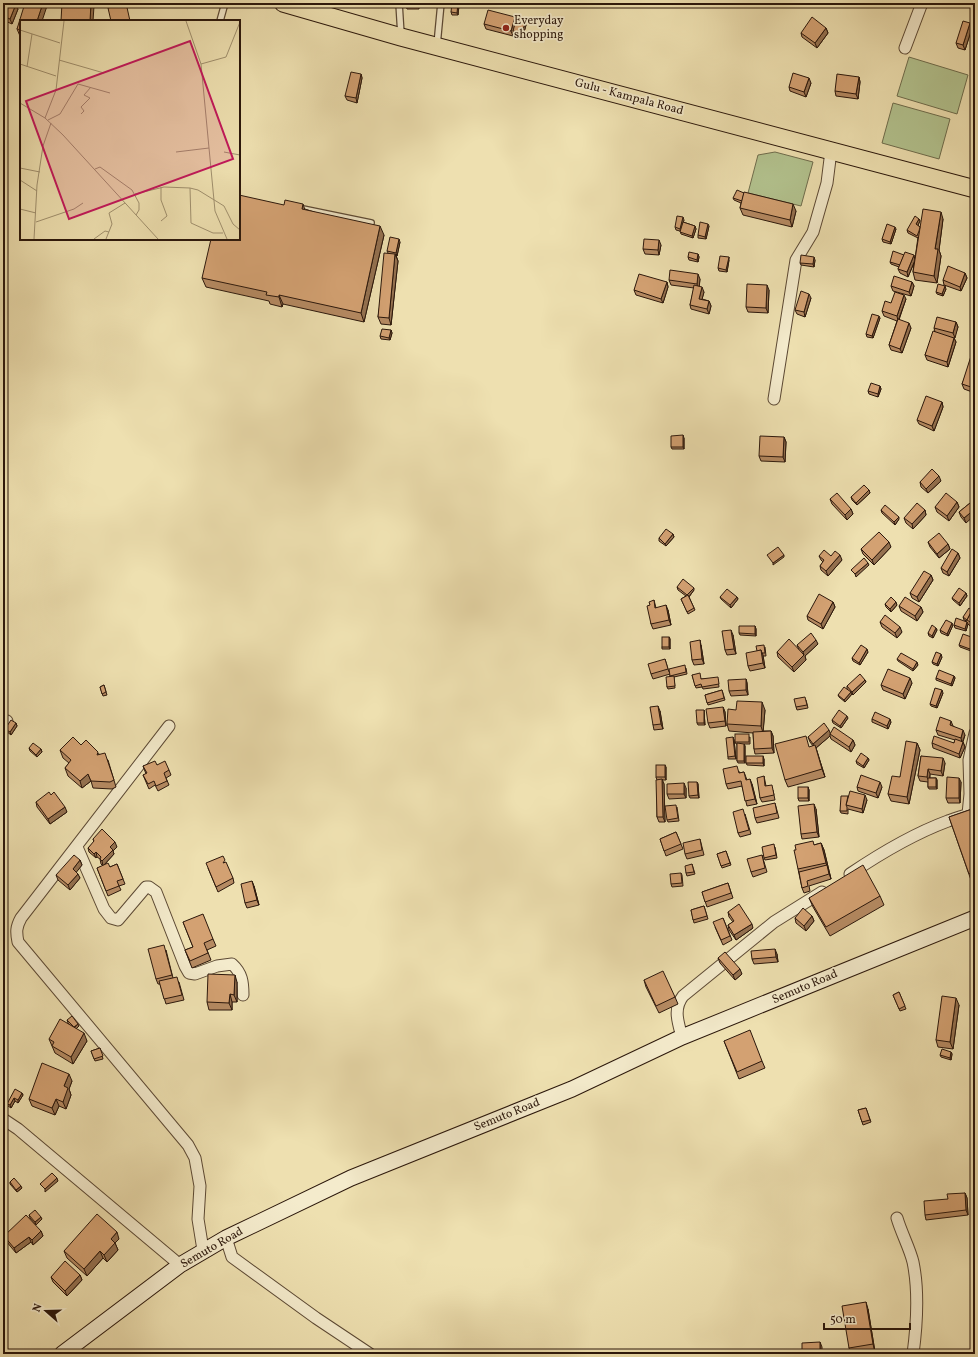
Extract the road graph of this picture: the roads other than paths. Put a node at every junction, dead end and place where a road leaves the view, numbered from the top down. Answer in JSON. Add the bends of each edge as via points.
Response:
{"nodes":[{"id":1,"x":225,"y":3,"type":"edge"},
{"id":2,"x":283,"y":3,"type":"edge"},
{"id":3,"x":399,"y":3,"type":"edge"},
{"id":4,"x":441,"y":3,"type":"edge"},
{"id":5,"x":922,"y":3,"type":"edge"},
{"id":6,"x":220,"y":20,"type":"edge"},
{"id":7,"x":401,"y":37,"type":"junction"},
{"id":8,"x":437,"y":46,"type":"junction"},
{"id":9,"x":905,"y":48,"type":"dead end"},
{"id":10,"x":831,"y":151,"type":"junction"},
{"id":11,"x":975,"y":189,"type":"edge"},
{"id":12,"x":290,"y":206,"type":"edge"},
{"id":13,"x":371,"y":224,"type":"edge"},
{"id":14,"x":774,"y":398,"type":"dead end"},
{"id":15,"x":168,"y":726,"type":"dead end"},
{"id":16,"x":975,"y":733,"type":"edge"},
{"id":17,"x":971,"y":814,"type":"edge"},
{"id":18,"x":77,"y":847,"type":"junction"},
{"id":19,"x":975,"y":918,"type":"edge"},
{"id":20,"x":243,"y":995,"type":"dead end"},
{"id":21,"x":682,"y":1037,"type":"junction"},
{"id":22,"x":3,"y":1119,"type":"edge"},
{"id":23,"x":897,"y":1218,"type":"dead end"},
{"id":24,"x":226,"y":1238,"type":"junction"},
{"id":25,"x":203,"y":1250,"type":"junction"},
{"id":26,"x":180,"y":1266,"type":"junction"},
{"id":27,"x":62,"y":1354,"type":"edge"},
{"id":28,"x":370,"y":1354,"type":"edge"},
{"id":29,"x":913,"y":1354,"type":"edge"}],
"edges":[{"from":1,"to":6,"type":"lane"},
{"from":2,"to":7,"type":"main road","name":"Gulu - Kampala Road","via":[[326,13]]},
{"from":3,"to":7,"type":"lane"},
{"from":4,"to":8,"type":"lane"},
{"from":5,"to":9,"type":"street"},
{"from":7,"to":8,"type":"main road","name":"Gulu - Kampala Road"},
{"from":8,"to":10,"type":"main road","name":"Gulu - Kampala Road"},
{"from":10,"to":11,"type":"main road","name":"Gulu - Kampala Road"},
{"from":10,"to":14,"type":"street","via":[[827,183],[813,232],[796,260]]},
{"from":12,"to":13,"type":"lane"},
{"from":15,"to":18,"type":"street"},
{"from":16,"to":17,"type":"street","via":[[969,760]]},
{"from":17,"to":21,"type":"street","via":[[933,827],[888,849],[774,922],[678,1002],[677,1016]]},
{"from":18,"to":20,"type":"street","via":[[104,909],[111,918],[118,920],[139,893],[149,887],[156,892],[189,973],[195,974],[232,964],[239,970]]},
{"from":18,"to":25,"type":"street","via":[[17,925],[18,942],[188,1145],[195,1158],[200,1186],[198,1219]]},
{"from":19,"to":21,"type":"main road","name":"Semuto Road"},
{"from":21,"to":24,"type":"main road","name":"Semuto Road","via":[[572,1089],[351,1178]]},
{"from":22,"to":26,"type":"street","via":[[18,1128]]},
{"from":23,"to":29,"type":"street","via":[[912,1261],[916,1297]]},
{"from":24,"to":25,"type":"main road","name":"Semuto Road"},
{"from":24,"to":28,"type":"street","via":[[232,1257],[292,1302]]},
{"from":25,"to":26,"type":"main road","name":"Semuto Road"},
{"from":26,"to":27,"type":"main road","name":"Semuto Road"}]}
